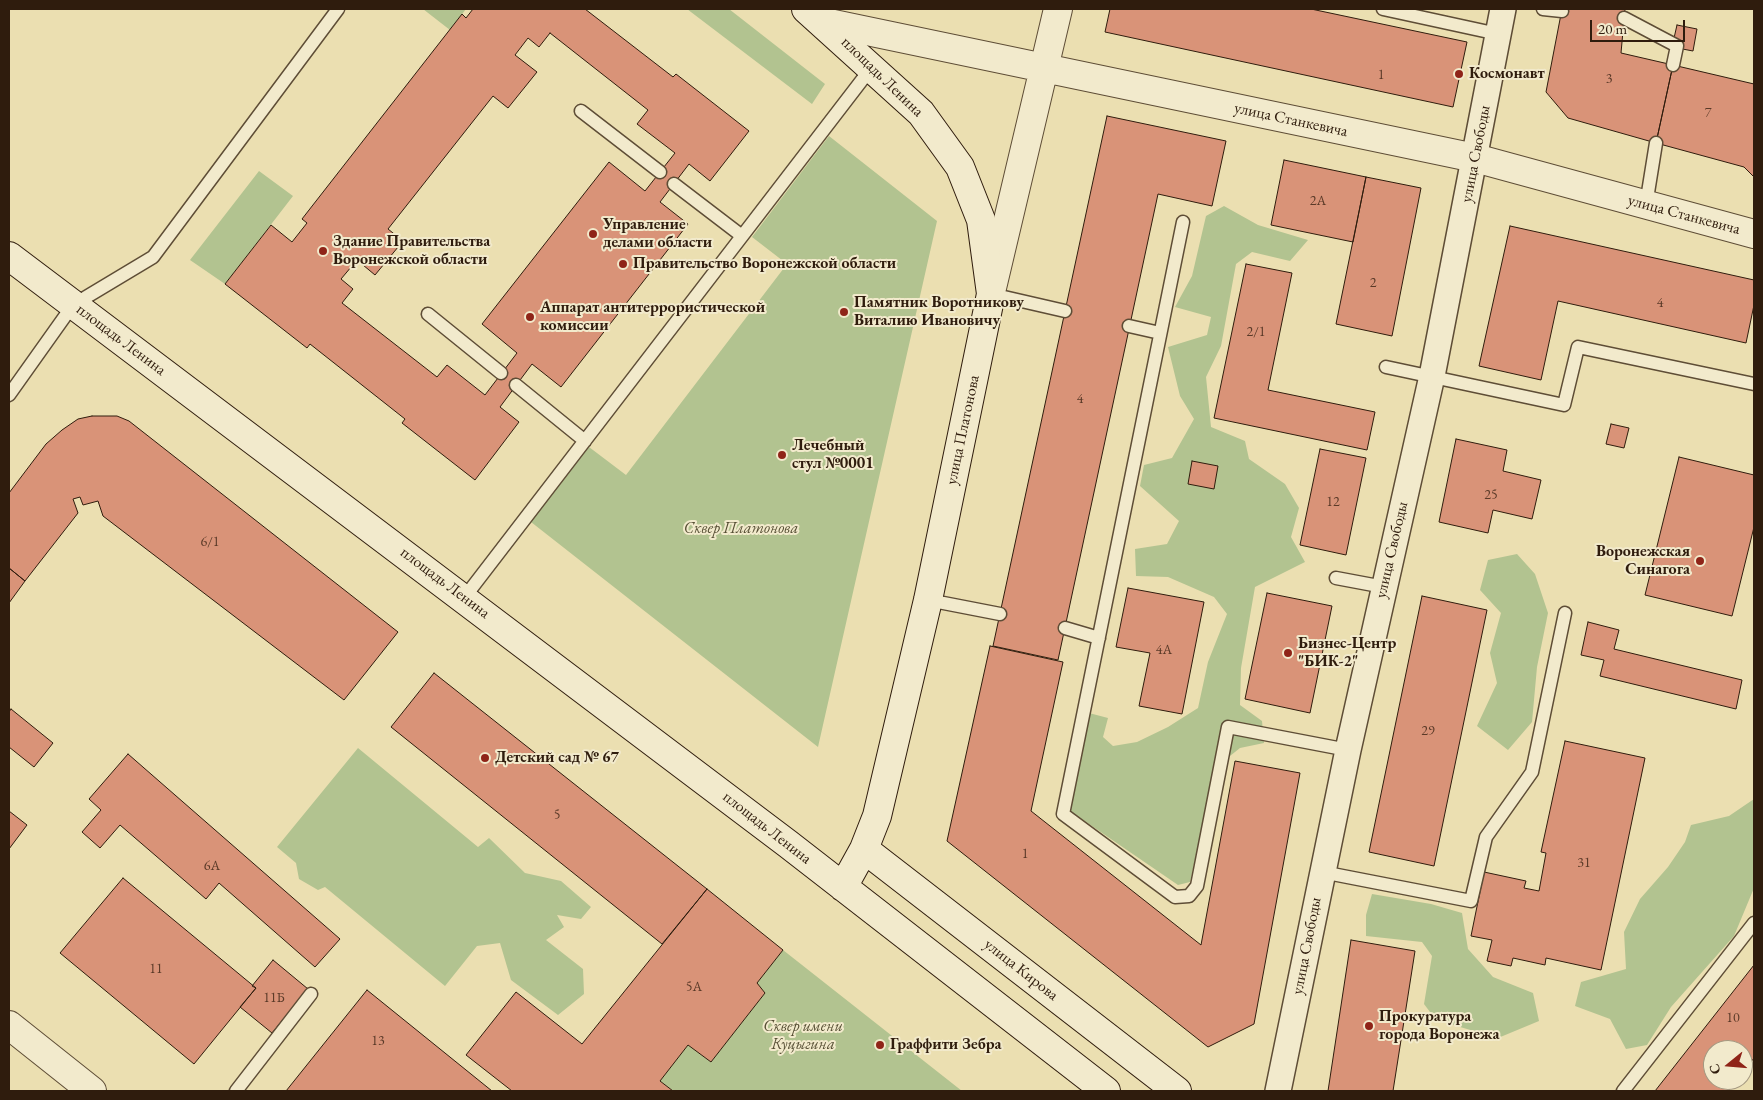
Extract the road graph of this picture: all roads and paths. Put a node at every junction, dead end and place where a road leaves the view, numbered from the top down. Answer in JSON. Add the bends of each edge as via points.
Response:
{"nodes":[{"id":1,"x":338,"y":9,"type":"edge"},
{"id":2,"x":1058,"y":9,"type":"edge"},
{"id":3,"x":1383,"y":9,"type":"edge"},
{"id":4,"x":1503,"y":9,"type":"edge"},
{"id":5,"x":1543,"y":9,"type":"edge"},
{"id":6,"x":1562,"y":11,"type":"dead end"},
{"id":7,"x":815,"y":15,"type":"edge"},
{"id":8,"x":1624,"y":18,"type":"dead end"},
{"id":9,"x":1498,"y":34,"type":"junction"},
{"id":10,"x":1672,"y":65,"type":"dead end"},
{"id":11,"x":872,"y":67,"type":"junction"},
{"id":12,"x":1043,"y":68,"type":"junction"},
{"id":13,"x":581,"y":111,"type":"dead end"},
{"id":14,"x":1656,"y":143,"type":"dead end"},
{"id":15,"x":1475,"y":158,"type":"junction"},
{"id":16,"x":660,"y":172,"type":"dead end"},
{"id":17,"x":674,"y":184,"type":"dead end"},
{"id":18,"x":1646,"y":204,"type":"junction"},
{"id":19,"x":1183,"y":222,"type":"dead end"},
{"id":20,"x":1754,"y":234,"type":"edge"},
{"id":21,"x":742,"y":236,"type":"junction"},
{"id":22,"x":9,"y":256,"type":"edge"},
{"id":23,"x":990,"y":294,"type":"junction"},
{"id":24,"x":73,"y":305,"type":"junction"},
{"id":25,"x":1065,"y":311,"type":"dead end"},
{"id":26,"x":428,"y":314,"type":"dead end"},
{"id":27,"x":1129,"y":326,"type":"dead end"},
{"id":28,"x":1160,"y":333,"type":"junction"},
{"id":29,"x":1386,"y":367,"type":"dead end"},
{"id":30,"x":501,"y":373,"type":"dead end"},
{"id":31,"x":1432,"y":376,"type":"junction"},
{"id":32,"x":1754,"y":384,"type":"edge"},
{"id":33,"x":516,"y":385,"type":"dead end"},
{"id":34,"x":9,"y":395,"type":"edge"},
{"id":35,"x":584,"y":441,"type":"junction"},
{"id":36,"x":1336,"y":578,"type":"dead end"},
{"id":37,"x":1384,"y":586,"type":"junction"},
{"id":38,"x":464,"y":598,"type":"junction"},
{"id":39,"x":928,"y":600,"type":"junction"},
{"id":40,"x":1565,"y":613,"type":"dead end"},
{"id":41,"x":1000,"y":614,"type":"dead end"},
{"id":42,"x":1065,"y":628,"type":"dead end"},
{"id":43,"x":1099,"y":638,"type":"junction"},
{"id":44,"x":1348,"y":750,"type":"junction"},
{"id":45,"x":864,"y":849,"type":"junction"},
{"id":46,"x":1322,"y":872,"type":"junction"},
{"id":47,"x":843,"y":887,"type":"junction"},
{"id":48,"x":1754,"y":923,"type":"edge"},
{"id":49,"x":311,"y":994,"type":"dead end"},
{"id":50,"x":9,"y":1026,"type":"edge"},
{"id":51,"x":92,"y":1091,"type":"edge"},
{"id":52,"x":236,"y":1091,"type":"edge"},
{"id":53,"x":1106,"y":1091,"type":"edge"},
{"id":54,"x":1177,"y":1091,"type":"edge"},
{"id":55,"x":1278,"y":1091,"type":"edge"},
{"id":56,"x":1623,"y":1091,"type":"edge"}],
"edges":[{"from":1,"to":24,"type":"lane","via":[[153,258]]},
{"from":2,"to":12,"type":"main road","name":"улица Платонова"},
{"from":3,"to":9,"type":"lane"},
{"from":4,"to":9,"type":"street","name":"улица Свободы"},
{"from":5,"to":6,"type":"lane"},
{"from":7,"to":11,"type":"main road","name":"площадь Ленина"},
{"from":7,"to":12,"type":"main road","name":"улица Станкевича"},
{"from":8,"to":10,"type":"lane","via":[[1677,46]]},
{"from":9,"to":15,"type":"street","name":"улица Свободы"},
{"from":11,"to":21,"type":"lane"},
{"from":11,"to":23,"type":"main road","name":"площадь Ленина","via":[[921,112],[960,167],[981,220]]},
{"from":12,"to":15,"type":"main road","name":"улица Станкевича"},
{"from":12,"to":23,"type":"main road","name":"улица Платонова"},
{"from":13,"to":16,"type":"lane"},
{"from":14,"to":18,"type":"lane"},
{"from":15,"to":18,"type":"main road","name":"улица Станкевича"},
{"from":15,"to":31,"type":"street","name":"улица Свободы"},
{"from":17,"to":21,"type":"lane"},
{"from":18,"to":20,"type":"main road","name":"улица Станкевича"},
{"from":19,"to":28,"type":"lane"},
{"from":21,"to":35,"type":"lane"},
{"from":22,"to":24,"type":"main road","name":"площадь Ленина"},
{"from":23,"to":25,"type":"lane"},
{"from":23,"to":39,"type":"main road","name":"улица Платонова"},
{"from":24,"to":34,"type":"lane"},
{"from":24,"to":38,"type":"main road","name":"площадь Ленина"},
{"from":26,"to":30,"type":"lane"},
{"from":27,"to":28,"type":"lane"},
{"from":28,"to":43,"type":"lane"},
{"from":29,"to":31,"type":"lane"},
{"from":31,"to":32,"type":"lane","via":[[1564,405],[1578,347]]},
{"from":31,"to":37,"type":"street","name":"улица Свободы"},
{"from":33,"to":35,"type":"lane"},
{"from":35,"to":38,"type":"lane"},
{"from":36,"to":37,"type":"lane"},
{"from":37,"to":44,"type":"street","name":"улица Свободы"},
{"from":38,"to":47,"type":"main road","name":"площадь Ленина"},
{"from":39,"to":41,"type":"lane"},
{"from":39,"to":45,"type":"main road","name":"улица Платонова","via":[[877,816]]},
{"from":40,"to":46,"type":"lane","via":[[1532,772],[1486,838],[1471,901]]},
{"from":42,"to":43,"type":"lane"},
{"from":43,"to":44,"type":"lane","via":[[1064,814],[1175,897],[1189,896],[1197,886],[1228,727]]},
{"from":44,"to":46,"type":"street","name":"улица Свободы"},
{"from":45,"to":47,"type":"main road"},
{"from":45,"to":54,"type":"main road","name":"улица Кирова"},
{"from":46,"to":55,"type":"street","name":"улица Свободы"},
{"from":47,"to":53,"type":"main road"},
{"from":48,"to":56,"type":"lane"},
{"from":49,"to":52,"type":"lane"},
{"from":50,"to":51,"type":"main road"}]}
